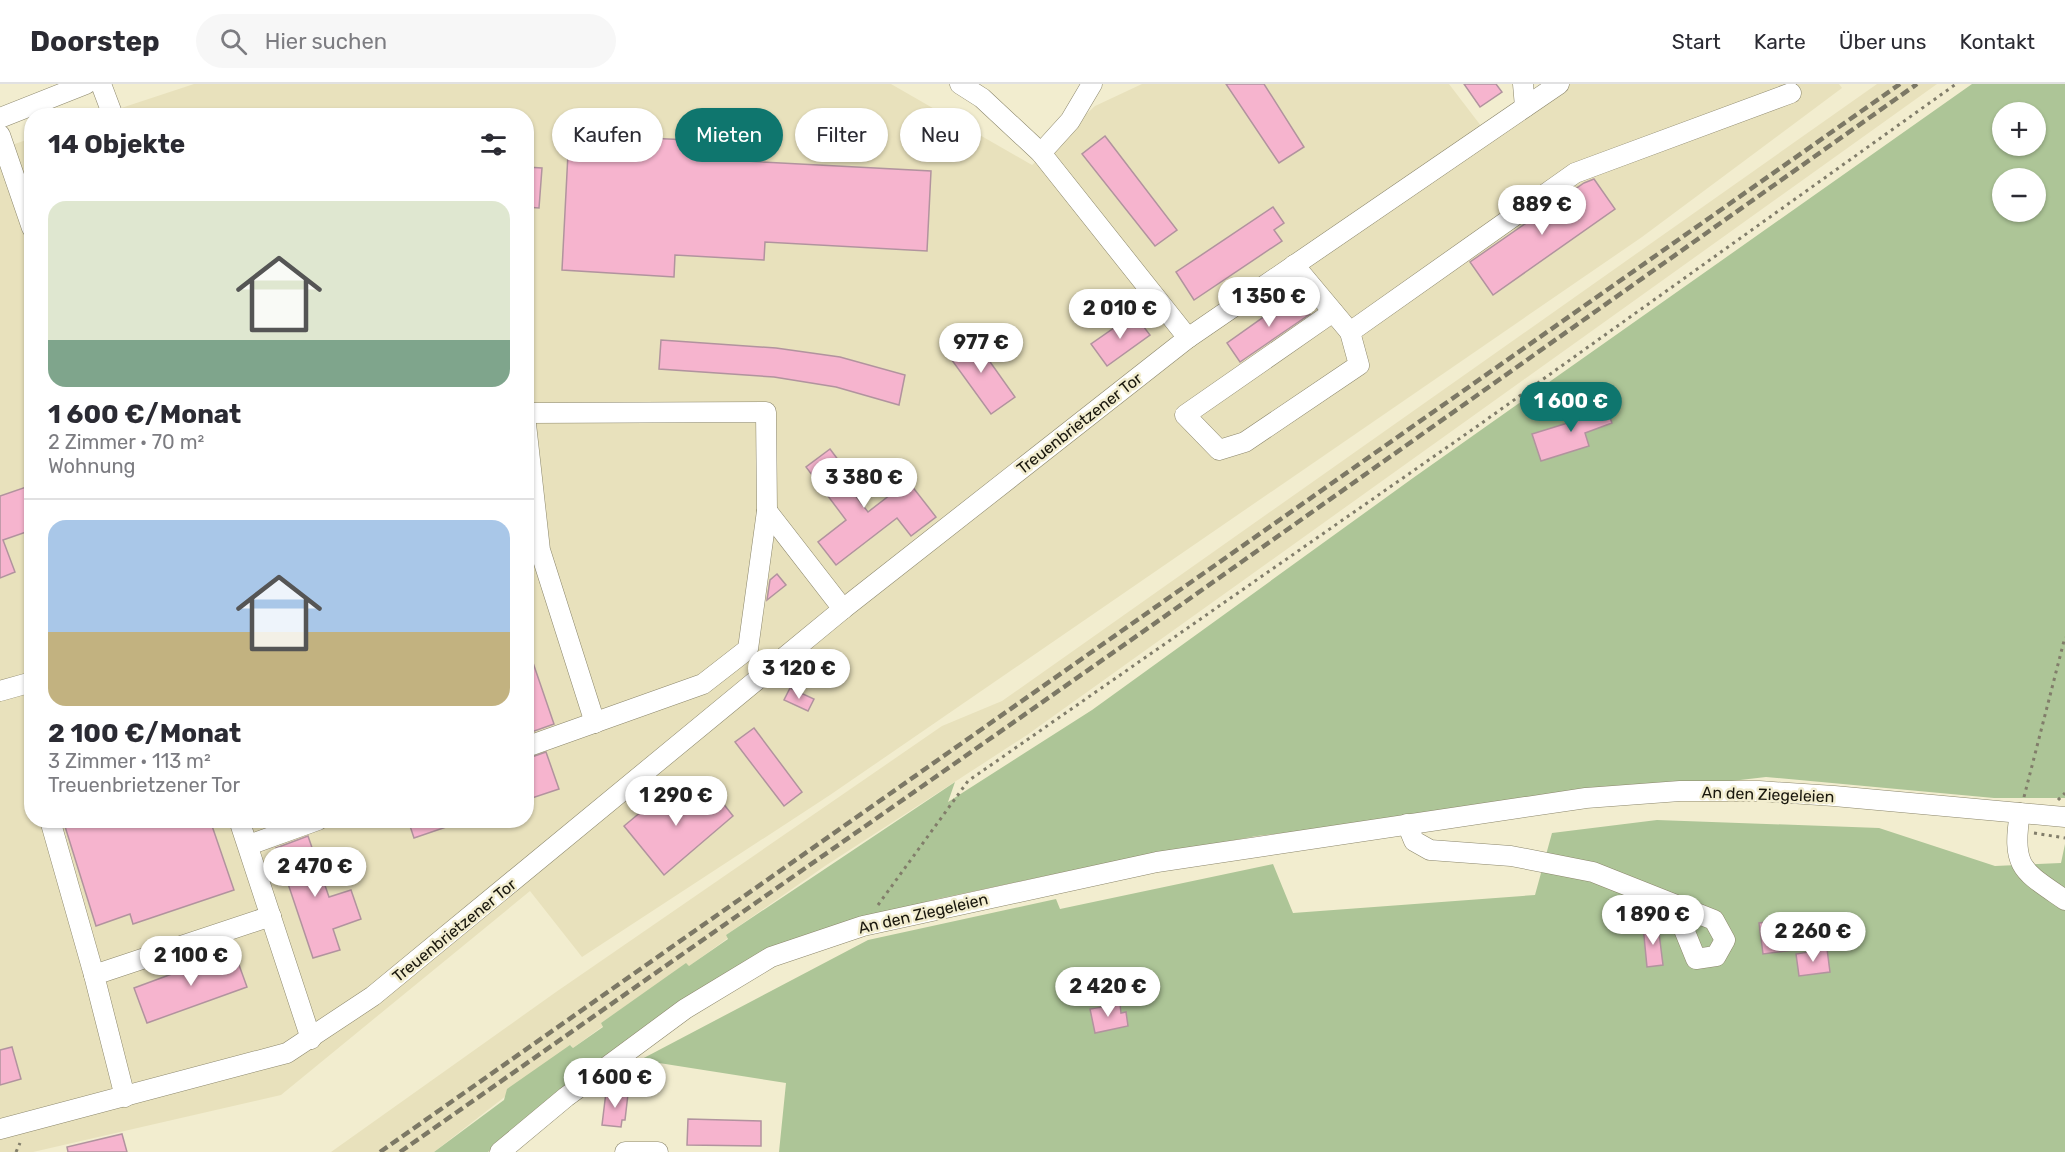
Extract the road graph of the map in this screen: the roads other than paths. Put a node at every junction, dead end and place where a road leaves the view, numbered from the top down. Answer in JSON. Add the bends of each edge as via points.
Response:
{"nodes":[{"id":1,"x":86,"y":84,"type":"edge"},
{"id":2,"x":101,"y":84,"type":"edge"},
{"id":3,"x":960,"y":84,"type":"edge"},
{"id":4,"x":1092,"y":84,"type":"edge"},
{"id":5,"x":1522,"y":84,"type":"edge"},
{"id":6,"x":1559,"y":84,"type":"edge"},
{"id":7,"x":1791,"y":93,"type":"dead end"},
{"id":8,"x":1525,"y":107,"type":"junction"},
{"id":9,"x":25,"y":108,"type":"edge"},
{"id":10,"x":109,"y":108,"type":"edge"},
{"id":11,"x":24,"y":109,"type":"edge"},
{"id":12,"x":0,"y":118,"type":"edge"},
{"id":13,"x":0,"y":135,"type":"edge"},
{"id":14,"x":1041,"y":153,"type":"junction"},
{"id":15,"x":24,"y":205,"type":"edge"},
{"id":16,"x":1294,"y":265,"type":"junction"},
{"id":17,"x":1333,"y":312,"type":"junction"},
{"id":18,"x":1350,"y":332,"type":"junction"},
{"id":19,"x":1188,"y":338,"type":"junction"},
{"id":20,"x":534,"y":413,"type":"edge"},
{"id":21,"x":767,"y":512,"type":"junction"},
{"id":22,"x":534,"y":536,"type":"edge"},
{"id":23,"x":843,"y":609,"type":"junction"},
{"id":24,"x":24,"y":684,"type":"edge"},
{"id":25,"x":0,"y":691,"type":"edge"},
{"id":26,"x":595,"y":723,"type":"junction"},
{"id":27,"x":534,"y":744,"type":"edge"},
{"id":28,"x":2020,"y":813,"type":"junction"},
{"id":29,"x":2065,"y":817,"type":"edge"},
{"id":30,"x":1407,"y":824,"type":"junction"},
{"id":31,"x":52,"y":828,"type":"edge"},
{"id":32,"x":242,"y":828,"type":"edge"},
{"id":33,"x":296,"y":828,"type":"edge"},
{"id":34,"x":249,"y":845,"type":"junction"},
{"id":35,"x":2065,"y":900,"type":"edge"},
{"id":36,"x":1684,"y":908,"type":"dead end"},
{"id":37,"x":271,"y":916,"type":"junction"},
{"id":38,"x":94,"y":975,"type":"junction"},
{"id":39,"x":311,"y":1039,"type":"junction"},
{"id":40,"x":125,"y":1097,"type":"junction"},
{"id":41,"x":0,"y":1129,"type":"edge"},
{"id":42,"x":500,"y":1152,"type":"edge"},
{"id":43,"x":625,"y":1152,"type":"edge"},
{"id":44,"x":658,"y":1152,"type":"edge"}],
"edges":[{"from":1,"to":9,"type":"street"},
{"from":2,"to":10,"type":"street"},
{"from":3,"to":14,"type":"street","via":[[982,98]]},
{"from":4,"to":14,"type":"street","via":[[1070,121]]},
{"from":5,"to":8,"type":"street"},
{"from":6,"to":8,"type":"street","name":"Treuenbrietzener Tor"},
{"from":7,"to":18,"type":"street","via":[[1575,173]]},
{"from":8,"to":16,"type":"street","name":"Treuenbrietzener Tor"},
{"from":11,"to":12,"type":"street"},
{"from":13,"to":15,"type":"street"},
{"from":14,"to":19,"type":"street"},
{"from":16,"to":17,"type":"street"},
{"from":16,"to":19,"type":"street","name":"Treuenbrietzener Tor"},
{"from":17,"to":18,"type":"street"},
{"from":17,"to":18,"type":"street","via":[[1185,416],[1219,450],[1245,442],[1359,365]]},
{"from":19,"to":23,"type":"street","name":"Treuenbrietzener Tor"},
{"from":20,"to":21,"type":"street","via":[[766,412]]},
{"from":21,"to":23,"type":"street"},
{"from":21,"to":26,"type":"street","via":[[747,650],[703,684]]},
{"from":22,"to":26,"type":"street"},
{"from":23,"to":39,"type":"street","name":"Treuenbrietzener Tor","via":[[382,989]]},
{"from":24,"to":25,"type":"street"},
{"from":26,"to":27,"type":"street"},
{"from":28,"to":29,"type":"street","name":"An den Ziegeleien"},
{"from":28,"to":30,"type":"street","name":"An den Ziegeleien","via":[[1834,796],[1710,791],[1586,798]]},
{"from":28,"to":35,"type":"street","via":[[2016,850],[2024,871]]},
{"from":30,"to":36,"type":"street","via":[[1414,841],[1430,850],[1511,856],[1593,872]]},
{"from":30,"to":42,"type":"street","name":"An den Ziegeleien","via":[[1157,862],[863,926],[794,948],[728,981],[602,1070]]},
{"from":31,"to":38,"type":"street"},
{"from":32,"to":34,"type":"street"},
{"from":33,"to":34,"type":"street"},
{"from":34,"to":37,"type":"street"},
{"from":37,"to":38,"type":"street"},
{"from":37,"to":39,"type":"street"},
{"from":38,"to":40,"type":"street"},
{"from":39,"to":40,"type":"street","name":"Treuenbrietzener Tor","via":[[286,1053]]},
{"from":40,"to":41,"type":"street","name":"Treuenbrietzener Tor"},
{"from":43,"to":44,"type":"street"}]}
